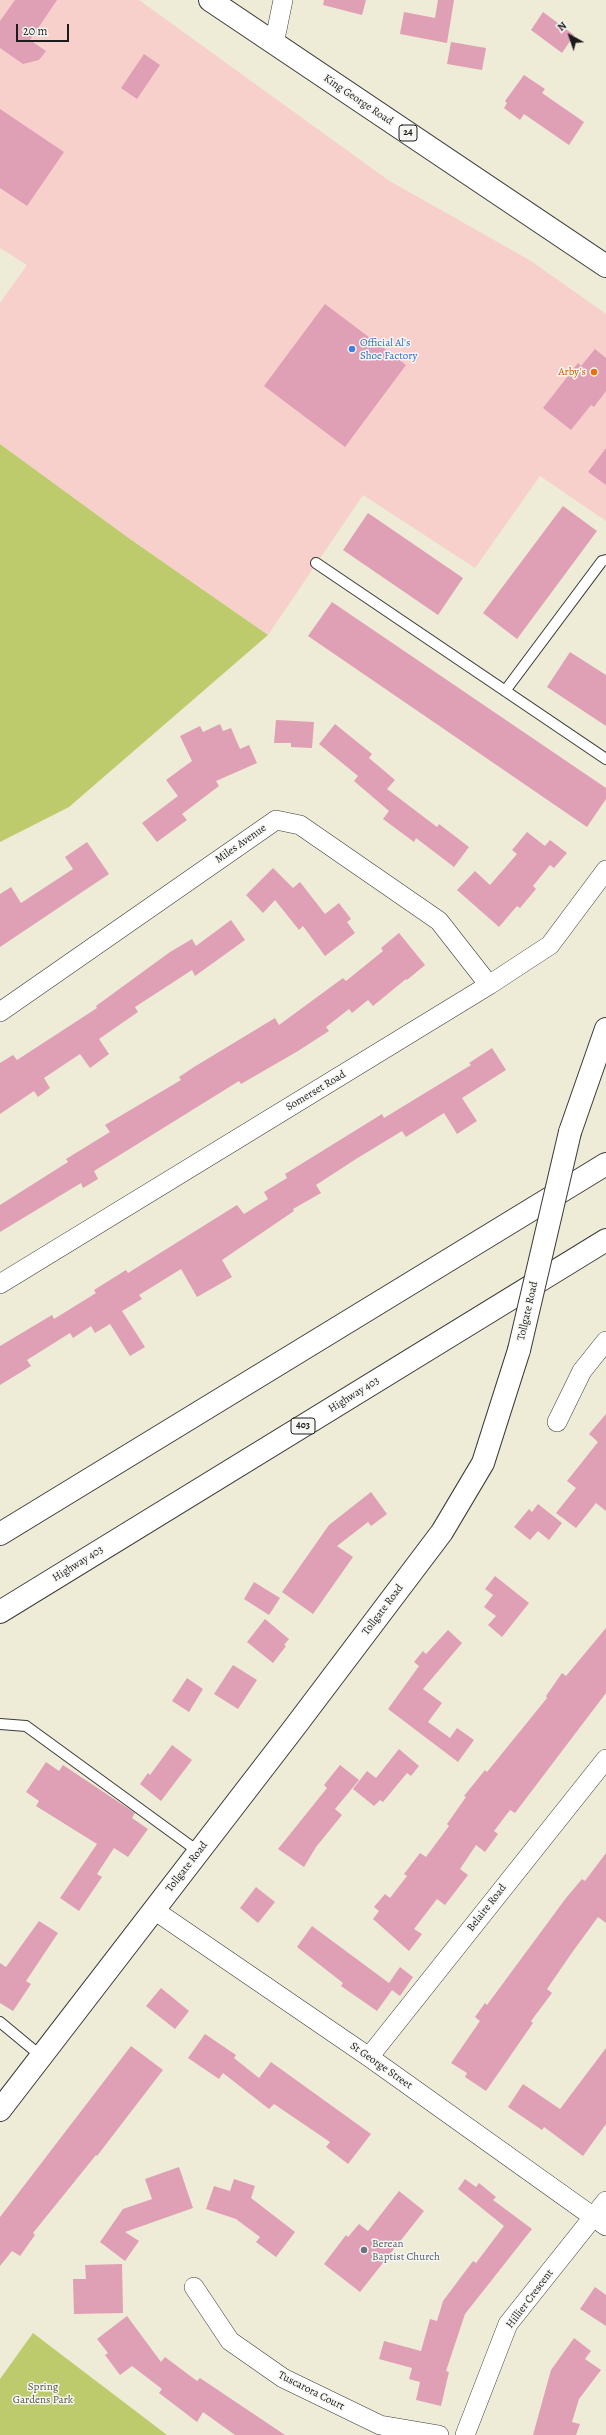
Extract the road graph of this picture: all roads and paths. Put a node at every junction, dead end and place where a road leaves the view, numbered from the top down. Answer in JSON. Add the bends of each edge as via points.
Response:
{"nodes":[{"id":1,"x":210,"y":0,"type":"edge"},
{"id":2,"x":283,"y":0,"type":"edge"},
{"id":3,"x":274,"y":44,"type":"junction"},
{"id":4,"x":606,"y":266,"type":"edge"},
{"id":5,"x":606,"y":560,"type":"edge"},
{"id":6,"x":316,"y":563,"type":"dead end"},
{"id":7,"x":505,"y":691,"type":"junction"},
{"id":8,"x":606,"y":759,"type":"edge"},
{"id":9,"x":606,"y":870,"type":"edge"},
{"id":10,"x":489,"y":985,"type":"junction"},
{"id":11,"x":0,"y":1012,"type":"edge"},
{"id":12,"x":606,"y":1029,"type":"edge"},
{"id":13,"x":606,"y":1164,"type":"edge"},
{"id":14,"x":606,"y":1240,"type":"edge"},
{"id":15,"x":0,"y":1284,"type":"edge"},
{"id":16,"x":606,"y":1341,"type":"edge"},
{"id":17,"x":557,"y":1422,"type":"dead end"},
{"id":18,"x":0,"y":1534,"type":"edge"},
{"id":19,"x":0,"y":1612,"type":"edge"},
{"id":20,"x":0,"y":1724,"type":"edge"},
{"id":21,"x":606,"y":1759,"type":"edge"},
{"id":22,"x":199,"y":1852,"type":"junction"},
{"id":23,"x":154,"y":1910,"type":"junction"},
{"id":24,"x":0,"y":2022,"type":"edge"},
{"id":25,"x":41,"y":2056,"type":"junction"},
{"id":26,"x":369,"y":2057,"type":"junction"},
{"id":27,"x":0,"y":2110,"type":"edge"},
{"id":28,"x":606,"y":2201,"type":"edge"},
{"id":29,"x":600,"y":2222,"type":"edge"},
{"id":30,"x":194,"y":2287,"type":"dead end"},
{"id":31,"x":439,"y":2435,"type":"edge"},
{"id":32,"x":465,"y":2435,"type":"edge"}],
"edges":[{"from":1,"to":3,"type":"main road","name":"King George Road","number":"24"},
{"from":2,"to":3,"type":"street"},
{"from":3,"to":4,"type":"main road","name":"King George Road","number":"24"},
{"from":5,"to":7,"type":"lane","via":[[602,561]]},
{"from":6,"to":7,"type":"lane"},
{"from":7,"to":8,"type":"lane"},
{"from":9,"to":10,"type":"street","name":"Somerset Road","via":[[550,945]]},
{"from":10,"to":11,"type":"street","name":"Miles Avenue","via":[[439,921],[300,825],[276,820]]},
{"from":10,"to":15,"type":"street","name":"Somerset Road"},
{"from":12,"to":22,"type":"main road","name":"Tollgate Road","bridge":true,"via":[[570,1132],[519,1350],[483,1463],[442,1532]]},
{"from":13,"to":18,"type":"main road"},
{"from":14,"to":19,"type":"main road","name":"Highway 403","number":"403"},
{"from":16,"to":17,"type":"street","via":[[582,1371]]},
{"from":20,"to":22,"type":"lane","via":[[26,1726]]},
{"from":21,"to":26,"type":"street","name":"Belaire Road"},
{"from":22,"to":23,"type":"main road","name":"Tollgate Road"},
{"from":23,"to":25,"type":"main road","name":"Tollgate Road"},
{"from":23,"to":26,"type":"street","name":"St George Street"},
{"from":24,"to":25,"type":"lane"},
{"from":25,"to":27,"type":"main road","name":"Tollgate Road"},
{"from":26,"to":29,"type":"street","name":"St George Street"},
{"from":28,"to":29,"type":"street","name":"Hillier Crescent"},
{"from":29,"to":32,"type":"street","name":"Hillier Crescent","via":[[508,2324]]},
{"from":30,"to":31,"type":"street","name":"Tuscarora Court","via":[[230,2341],[283,2378],[380,2424]]}]}
